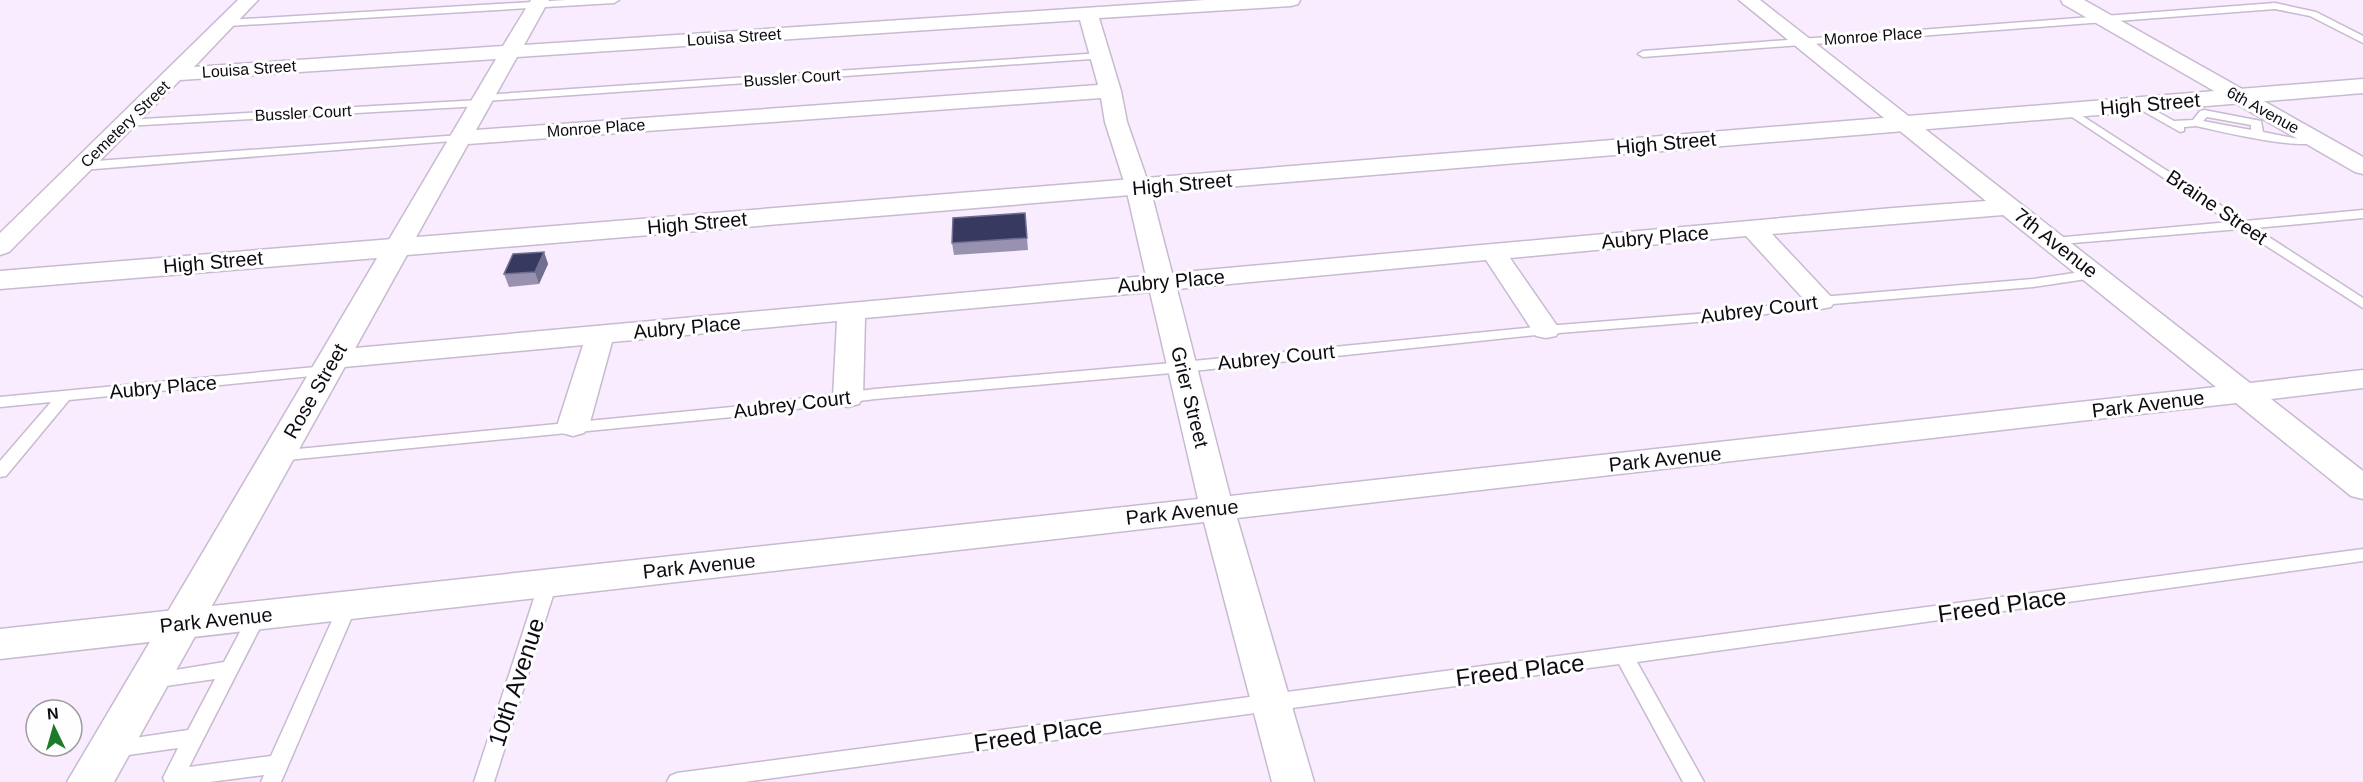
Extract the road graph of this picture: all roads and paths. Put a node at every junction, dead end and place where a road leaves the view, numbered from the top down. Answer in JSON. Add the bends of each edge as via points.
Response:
{"nodes":[{"id":1,"x":249,"y":0,"type":"edge"},
{"id":2,"x":614,"y":0,"type":"edge"},
{"id":3,"x":1291,"y":0,"type":"edge"},
{"id":4,"x":1748,"y":0,"type":"edge"},
{"id":5,"x":2070,"y":0,"type":"edge"},
{"id":6,"x":539,"y":2,"type":"edge"},
{"id":7,"x":1088,"y":13,"type":"junction"},
{"id":8,"x":2103,"y":19,"type":"junction"},
{"id":9,"x":227,"y":23,"type":"junction"},
{"id":10,"x":2363,"y":40,"type":"edge"},
{"id":11,"x":1800,"y":41,"type":"junction"},
{"id":12,"x":510,"y":52,"type":"junction"},
{"id":13,"x":1643,"y":54,"type":"dead end"},
{"id":14,"x":1101,"y":56,"type":"junction"},
{"id":15,"x":176,"y":74,"type":"junction"},
{"id":16,"x":2363,"y":86,"type":"edge"},
{"id":17,"x":1110,"y":91,"type":"junction"},
{"id":18,"x":2237,"y":96,"type":"junction"},
{"id":19,"x":482,"y":100,"type":"junction"},
{"id":20,"x":2140,"y":105,"type":"junction"},
{"id":21,"x":2070,"y":111,"type":"junction"},
{"id":22,"x":2194,"y":112,"type":"junction"},
{"id":23,"x":2215,"y":115,"type":"junction"},
{"id":24,"x":2281,"y":121,"type":"junction"},
{"id":25,"x":125,"y":123,"type":"junction"},
{"id":26,"x":1904,"y":123,"type":"junction"},
{"id":27,"x":2257,"y":129,"type":"junction"},
{"id":28,"x":461,"y":138,"type":"junction"},
{"id":29,"x":2316,"y":140,"type":"junction"},
{"id":30,"x":82,"y":166,"type":"junction"},
{"id":31,"x":2363,"y":167,"type":"edge"},
{"id":32,"x":1138,"y":188,"type":"junction"},
{"id":33,"x":2010,"y":207,"type":"junction"},
{"id":34,"x":2363,"y":214,"type":"edge"},
{"id":35,"x":2244,"y":226,"type":"junction"},
{"id":36,"x":1752,"y":228,"type":"junction"},
{"id":37,"x":2054,"y":242,"type":"junction"},
{"id":38,"x":0,"y":247,"type":"edge"},
{"id":39,"x":397,"y":248,"type":"junction"},
{"id":40,"x":1493,"y":252,"type":"junction"},
{"id":41,"x":2095,"y":274,"type":"junction"},
{"id":42,"x":0,"y":280,"type":"edge"},
{"id":43,"x":1163,"y":282,"type":"junction"},
{"id":44,"x":1821,"y":301,"type":"junction"},
{"id":45,"x":2363,"y":304,"type":"edge"},
{"id":46,"x":851,"y":312,"type":"junction"},
{"id":47,"x":1543,"y":325,"type":"junction"},
{"id":48,"x":600,"y":335,"type":"junction"},
{"id":49,"x":330,"y":365,"type":"junction"},
{"id":50,"x":1183,"y":367,"type":"junction"},
{"id":51,"x":2363,"y":379,"type":"edge"},
{"id":52,"x":2245,"y":393,"type":"junction"},
{"id":53,"x":64,"y":396,"type":"junction"},
{"id":54,"x":848,"y":397,"type":"junction"},
{"id":55,"x":0,"y":402,"type":"edge"},
{"id":56,"x":573,"y":426,"type":"junction"},
{"id":57,"x":277,"y":456,"type":"junction"},
{"id":58,"x":0,"y":472,"type":"edge"},
{"id":59,"x":2363,"y":488,"type":"edge"},
{"id":60,"x":1218,"y":508,"type":"junction"},
{"id":61,"x":2363,"y":555,"type":"edge"},
{"id":62,"x":548,"y":583,"type":"junction"},
{"id":63,"x":348,"y":605,"type":"junction"},
{"id":64,"x":257,"y":616,"type":"junction"},
{"id":65,"x":180,"y":624,"type":"junction"},
{"id":66,"x":0,"y":644,"type":"edge"},
{"id":67,"x":1625,"y":657,"type":"junction"},
{"id":68,"x":229,"y":669,"type":"junction"},
{"id":69,"x":148,"y":680,"type":"junction"},
{"id":70,"x":1273,"y":703,"type":"junction"},
{"id":71,"x":194,"y":737,"type":"junction"},
{"id":72,"x":108,"y":750,"type":"junction"},
{"id":73,"x":274,"y":773,"type":"edge"},
{"id":74,"x":90,"y":782,"type":"edge"},
{"id":75,"x":484,"y":782,"type":"edge"},
{"id":76,"x":677,"y":782,"type":"edge"},
{"id":77,"x":1293,"y":782,"type":"edge"},
{"id":78,"x":1694,"y":782,"type":"edge"}],
"edges":[{"from":1,"to":9,"type":"street","name":"Cemetery Street"},
{"from":2,"to":6,"type":"lane"},
{"from":3,"to":7,"type":"street","name":"Louisa Street"},
{"from":4,"to":11,"type":"street","name":"7th Avenue"},
{"from":5,"to":8,"type":"street","name":"6th Avenue"},
{"from":6,"to":9,"type":"lane"},
{"from":6,"to":12,"type":"street","name":"Rose Street"},
{"from":7,"to":12,"type":"street","name":"Louisa Street"},
{"from":7,"to":14,"type":"street","name":"Grier Street"},
{"from":8,"to":10,"type":"lane","name":"Monroe Place","via":[[2275,6],[2313,14]]},
{"from":8,"to":11,"type":"lane","name":"Monroe Place"},
{"from":8,"to":18,"type":"street","name":"6th Avenue"},
{"from":9,"to":15,"type":"street","name":"Cemetery Street"},
{"from":11,"to":13,"type":"lane","name":"Monroe Place"},
{"from":11,"to":26,"type":"street","name":"7th Avenue"},
{"from":12,"to":15,"type":"street","name":"Louisa Street"},
{"from":12,"to":19,"type":"street","name":"Rose Street"},
{"from":14,"to":17,"type":"street","name":"Grier Street"},
{"from":14,"to":19,"type":"lane","name":"Bussler Court"},
{"from":15,"to":25,"type":"street","name":"Cemetery Street"},
{"from":16,"to":18,"type":"main road","name":"High Street"},
{"from":17,"to":28,"type":"street","name":"Monroe Place"},
{"from":17,"to":32,"type":"street","name":"Grier Street"},
{"from":18,"to":22,"type":"main road","name":"High Street"},
{"from":18,"to":24,"type":"street","name":"6th Avenue"},
{"from":19,"to":25,"type":"lane","name":"Bussler Court"},
{"from":19,"to":28,"type":"street","name":"Rose Street"},
{"from":20,"to":21,"type":"main road","name":"High Street"},
{"from":20,"to":22,"type":"main road","name":"High Street"},
{"from":20,"to":22,"type":"lane","via":[[2177,128]]},
{"from":21,"to":26,"type":"main road","name":"High Street"},
{"from":21,"to":35,"type":"lane","name":"Braine Street"},
{"from":22,"to":23,"type":"lane"},
{"from":22,"to":23,"type":"lane"},
{"from":22,"to":27,"type":"lane"},
{"from":23,"to":27,"type":"lane"},
{"from":24,"to":27,"type":"lane"},
{"from":24,"to":29,"type":"street","name":"6th Avenue"},
{"from":25,"to":30,"type":"street","name":"Cemetery Street"},
{"from":26,"to":32,"type":"main road","name":"High Street"},
{"from":26,"to":33,"type":"street","name":"7th Avenue"},
{"from":27,"to":29,"type":"lane","via":[[2298,142]]},
{"from":28,"to":30,"type":"lane","name":"Monroe Place"},
{"from":28,"to":39,"type":"street","name":"Rose Street"},
{"from":29,"to":31,"type":"street","name":"6th Avenue"},
{"from":30,"to":38,"type":"street","name":"Cemetery Street"},
{"from":32,"to":39,"type":"main road","name":"High Street"},
{"from":32,"to":43,"type":"street","name":"Grier Street"},
{"from":33,"to":36,"type":"street","name":"Aubry Place"},
{"from":33,"to":37,"type":"street","name":"7th Avenue"},
{"from":34,"to":35,"type":"lane"},
{"from":35,"to":37,"type":"lane"},
{"from":35,"to":45,"type":"lane","name":"Braine Street"},
{"from":36,"to":40,"type":"street","name":"Aubry Place"},
{"from":36,"to":44,"type":"street"},
{"from":37,"to":41,"type":"street","name":"7th Avenue"},
{"from":39,"to":42,"type":"main road","name":"High Street"},
{"from":39,"to":49,"type":"main road","name":"Rose Street"},
{"from":40,"to":43,"type":"street","name":"Aubry Place"},
{"from":40,"to":47,"type":"street"},
{"from":41,"to":44,"type":"lane","name":"Aubrey Court"},
{"from":41,"to":52,"type":"street","name":"7th Avenue"},
{"from":43,"to":46,"type":"street","name":"Aubry Place"},
{"from":43,"to":50,"type":"street","name":"Grier Street"},
{"from":44,"to":47,"type":"lane","name":"Aubrey Court","via":[[1735,315]]},
{"from":46,"to":48,"type":"street","name":"Aubry Place"},
{"from":46,"to":54,"type":"street"},
{"from":47,"to":50,"type":"lane","name":"Aubrey Court"},
{"from":48,"to":49,"type":"street","name":"Aubry Place"},
{"from":48,"to":56,"type":"street"},
{"from":49,"to":53,"type":"lane","name":"Aubry Place"},
{"from":49,"to":57,"type":"main road","name":"Rose Street"},
{"from":50,"to":54,"type":"lane","name":"Aubrey Court"},
{"from":50,"to":60,"type":"street","name":"Grier Street"},
{"from":51,"to":52,"type":"street","name":"Park Avenue"},
{"from":52,"to":59,"type":"street","name":"7th Avenue"},
{"from":52,"to":60,"type":"street","name":"Park Avenue"},
{"from":53,"to":55,"type":"lane","name":"Aubry Place"},
{"from":53,"to":58,"type":"lane"},
{"from":54,"to":56,"type":"lane","name":"Aubrey Court"},
{"from":56,"to":57,"type":"lane","name":"Aubrey Court"},
{"from":57,"to":65,"type":"main road","name":"Rose Street"},
{"from":60,"to":62,"type":"street","name":"Park Avenue"},
{"from":60,"to":70,"type":"street","name":"Grier Street"},
{"from":61,"to":67,"type":"lane","name":"Freed Place"},
{"from":62,"to":63,"type":"street","name":"Park Avenue"},
{"from":62,"to":75,"type":"lane","name":"10th Avenue"},
{"from":63,"to":64,"type":"street","name":"Park Avenue"},
{"from":63,"to":73,"type":"lane"},
{"from":64,"to":65,"type":"street","name":"Park Avenue"},
{"from":64,"to":68,"type":"lane"},
{"from":65,"to":66,"type":"street","name":"Park Avenue"},
{"from":65,"to":69,"type":"main road","name":"Rose Street"},
{"from":67,"to":70,"type":"lane","name":"Freed Place"},
{"from":67,"to":78,"type":"lane"},
{"from":68,"to":69,"type":"lane"},
{"from":68,"to":71,"type":"lane"},
{"from":69,"to":72,"type":"main road","name":"Rose Street"},
{"from":70,"to":76,"type":"lane","name":"Freed Place"},
{"from":70,"to":77,"type":"street","name":"Grier Street"},
{"from":71,"to":72,"type":"lane"},
{"from":71,"to":73,"type":"lane","via":[[173,778]]},
{"from":72,"to":74,"type":"main road","name":"Rose Street"}]}
